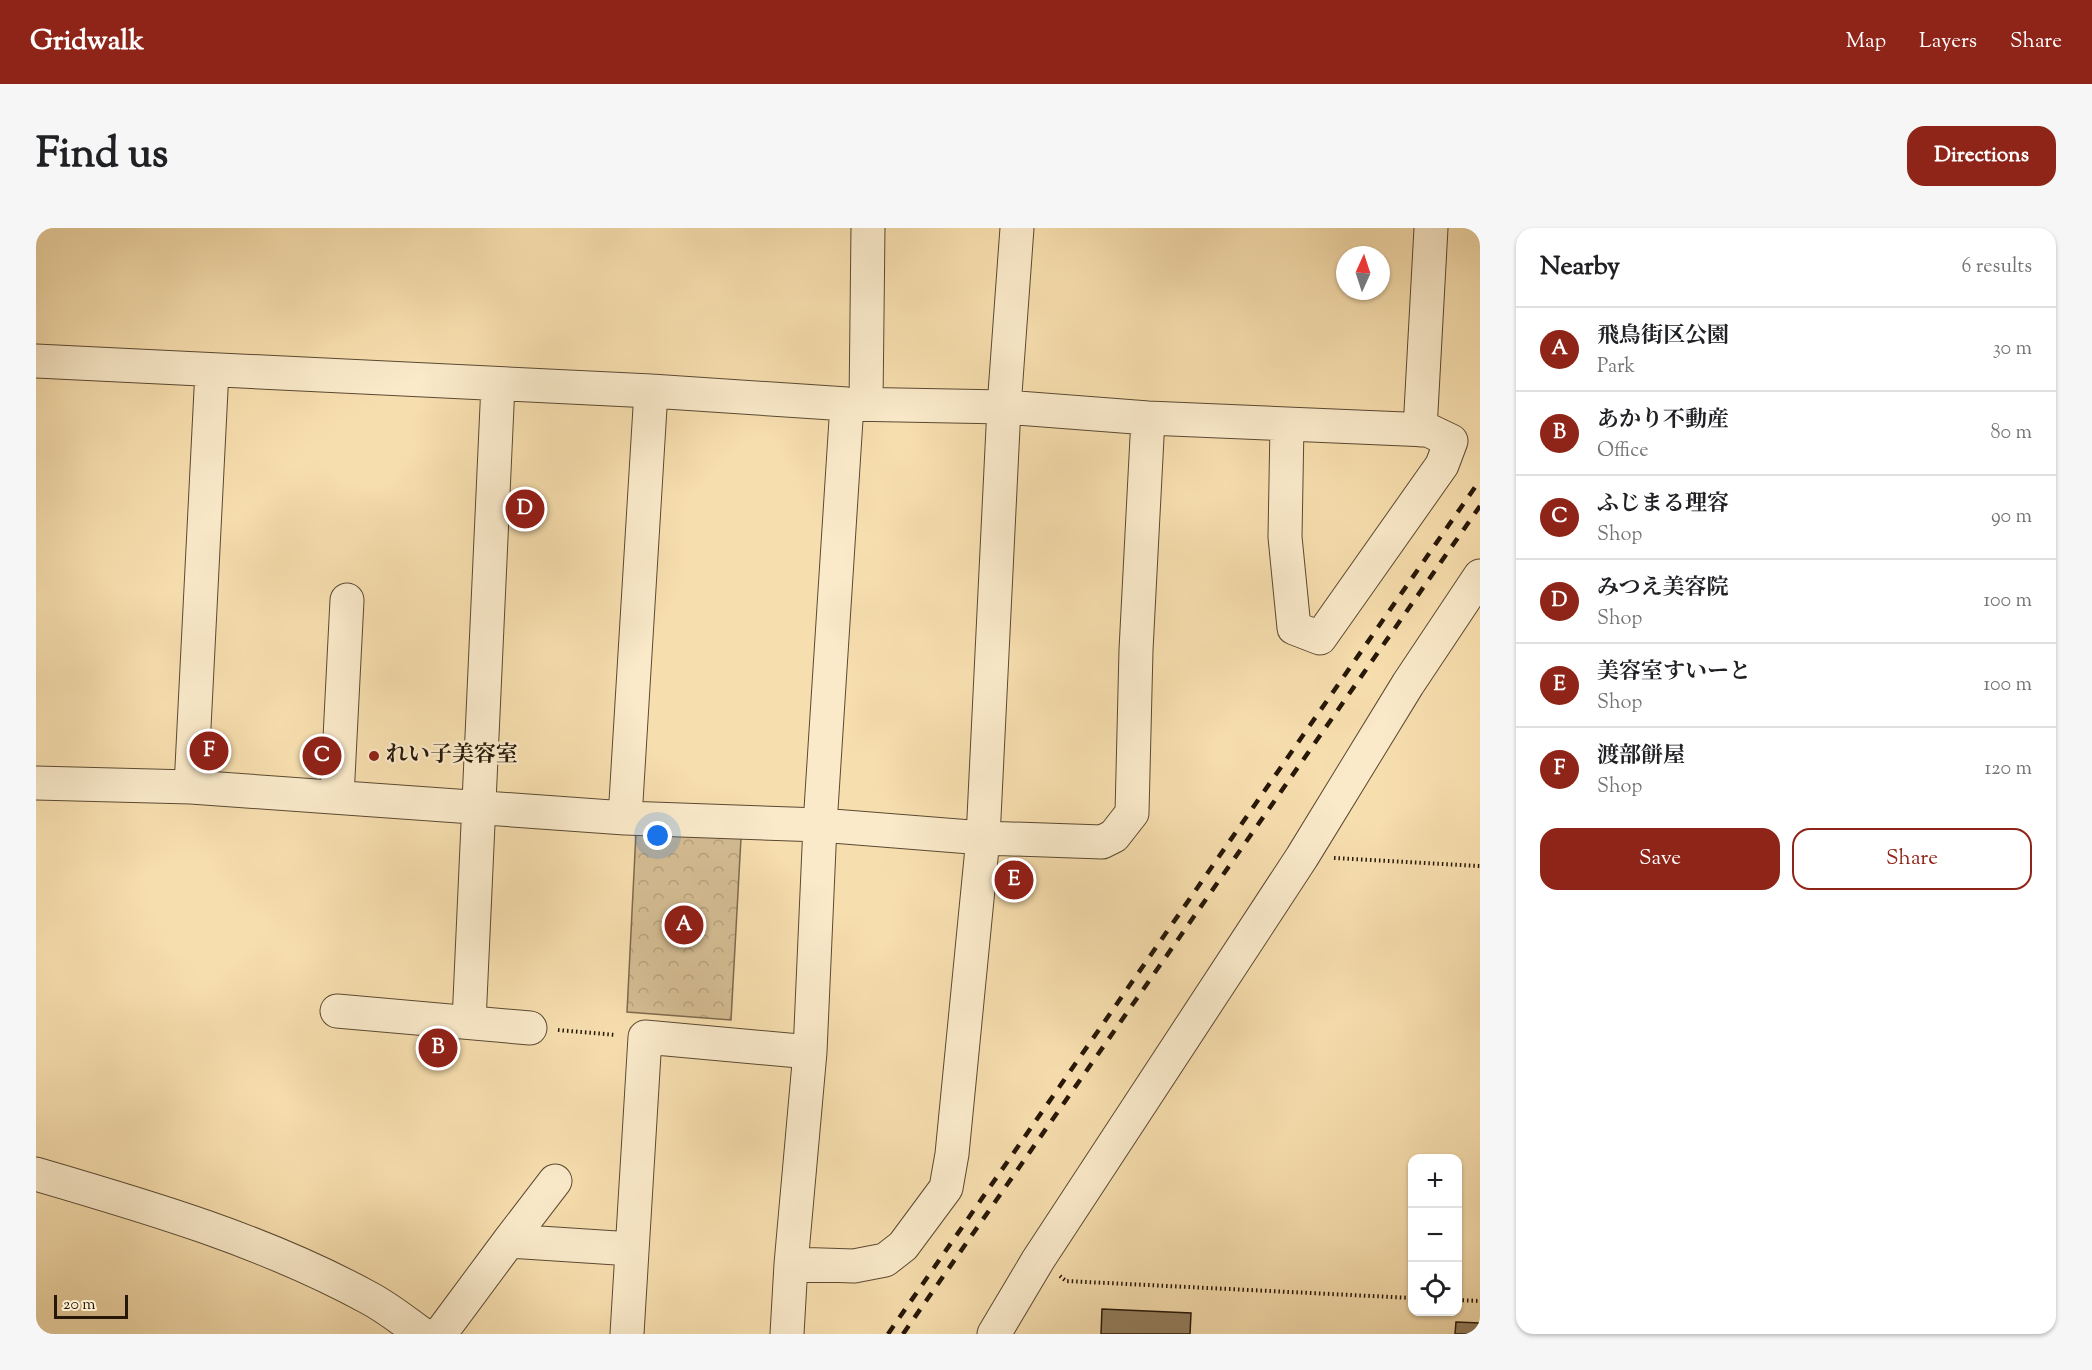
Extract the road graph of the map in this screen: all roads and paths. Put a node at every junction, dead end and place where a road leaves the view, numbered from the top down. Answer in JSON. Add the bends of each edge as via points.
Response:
{"nodes":[{"id":1,"x":868,"y":228,"type":"edge"},
{"id":2,"x":1017,"y":228,"type":"edge"},
{"id":3,"x":1431,"y":228,"type":"edge"},
{"id":4,"x":36,"y":361,"type":"edge"},
{"id":5,"x":212,"y":370,"type":"junction"},
{"id":6,"x":498,"y":384,"type":"junction"},
{"id":7,"x":651,"y":391,"type":"junction"},
{"id":8,"x":856,"y":404,"type":"junction"},
{"id":9,"x":1004,"y":407,"type":"junction"},
{"id":10,"x":1148,"y":418,"type":"junction"},
{"id":11,"x":1287,"y":425,"type":"junction"},
{"id":12,"x":1420,"y":430,"type":"junction"},
{"id":13,"x":1480,"y":576,"type":"edge"},
{"id":14,"x":347,"y":600,"type":"dead end"},
{"id":15,"x":36,"y":783,"type":"edge"},
{"id":16,"x":191,"y":787,"type":"junction"},
{"id":17,"x":337,"y":797,"type":"junction"},
{"id":18,"x":480,"y":807,"type":"junction"},
{"id":19,"x":625,"y":818,"type":"junction"},
{"id":20,"x":820,"y":825,"type":"junction"},
{"id":21,"x":983,"y":838,"type":"junction"},
{"id":22,"x":1302,"y":857,"type":"junction"},
{"id":23,"x":1480,"y":866,"type":"edge"},
{"id":24,"x":337,"y":1011,"type":"dead end"},
{"id":25,"x":469,"y":1022,"type":"junction"},
{"id":26,"x":530,"y":1028,"type":"joint"},
{"id":27,"x":645,"y":1037,"type":"junction"},
{"id":28,"x":810,"y":1052,"type":"junction"},
{"id":29,"x":36,"y":1173,"type":"edge"},
{"id":30,"x":555,"y":1181,"type":"dead end"},
{"id":31,"x":509,"y":1241,"type":"junction"},
{"id":32,"x":632,"y":1249,"type":"junction"},
{"id":33,"x":1038,"y":1260,"type":"junction"},
{"id":34,"x":791,"y":1264,"type":"junction"},
{"id":35,"x":1408,"y":1298,"type":"edge"},
{"id":36,"x":1462,"y":1300,"type":"edge"},
{"id":37,"x":1480,"y":1301,"type":"edge"},
{"id":38,"x":422,"y":1334,"type":"edge"},
{"id":39,"x":440,"y":1334,"type":"edge"},
{"id":40,"x":627,"y":1334,"type":"edge"},
{"id":41,"x":787,"y":1334,"type":"edge"},
{"id":42,"x":994,"y":1334,"type":"edge"}],
"edges":[{"from":1,"to":8,"type":"street"},
{"from":2,"to":9,"type":"street"},
{"from":3,"to":12,"type":"street"},
{"from":4,"to":5,"type":"street"},
{"from":5,"to":6,"type":"street"},
{"from":5,"to":16,"type":"street"},
{"from":6,"to":7,"type":"street"},
{"from":6,"to":18,"type":"street"},
{"from":7,"to":8,"type":"street"},
{"from":7,"to":19,"type":"street"},
{"from":8,"to":9,"type":"street"},
{"from":8,"to":20,"type":"street"},
{"from":9,"to":10,"type":"street"},
{"from":9,"to":21,"type":"street"},
{"from":10,"to":11,"type":"street"},
{"from":10,"to":21,"type":"street","via":[[1132,813],[1114,836],[1102,842]]},
{"from":11,"to":12,"type":"street"},
{"from":11,"to":12,"type":"street","via":[[1285,537],[1294,628],[1320,638],[1442,465],[1451,441]]},
{"from":13,"to":22,"type":"street","via":[[1408,684]]},
{"from":14,"to":17,"type":"street"},
{"from":15,"to":16,"type":"street"},
{"from":16,"to":17,"type":"street"},
{"from":17,"to":18,"type":"street"},
{"from":18,"to":19,"type":"street"},
{"from":18,"to":25,"type":"street"},
{"from":19,"to":20,"type":"street"},
{"from":20,"to":21,"type":"street"},
{"from":20,"to":28,"type":"street"},
{"from":21,"to":34,"type":"street","via":[[946,1188],[903,1246],[885,1260],[854,1266]]},
{"from":22,"to":23,"type":"path"},
{"from":22,"to":33,"type":"street"},
{"from":24,"to":25,"type":"street"},
{"from":25,"to":26,"type":"street"},
{"from":26,"to":27,"type":"path"},
{"from":27,"to":28,"type":"street"},
{"from":27,"to":32,"type":"street"},
{"from":28,"to":34,"type":"street"},
{"from":29,"to":38,"type":"street","via":[[138,1203],[281,1256],[371,1299]]},
{"from":30,"to":31,"type":"street"},
{"from":31,"to":32,"type":"street"},
{"from":31,"to":39,"type":"street"},
{"from":32,"to":40,"type":"street"},
{"from":33,"to":35,"type":"path","via":[[1066,1281]]},
{"from":33,"to":42,"type":"street"},
{"from":34,"to":41,"type":"street"},
{"from":36,"to":37,"type":"path"}]}
